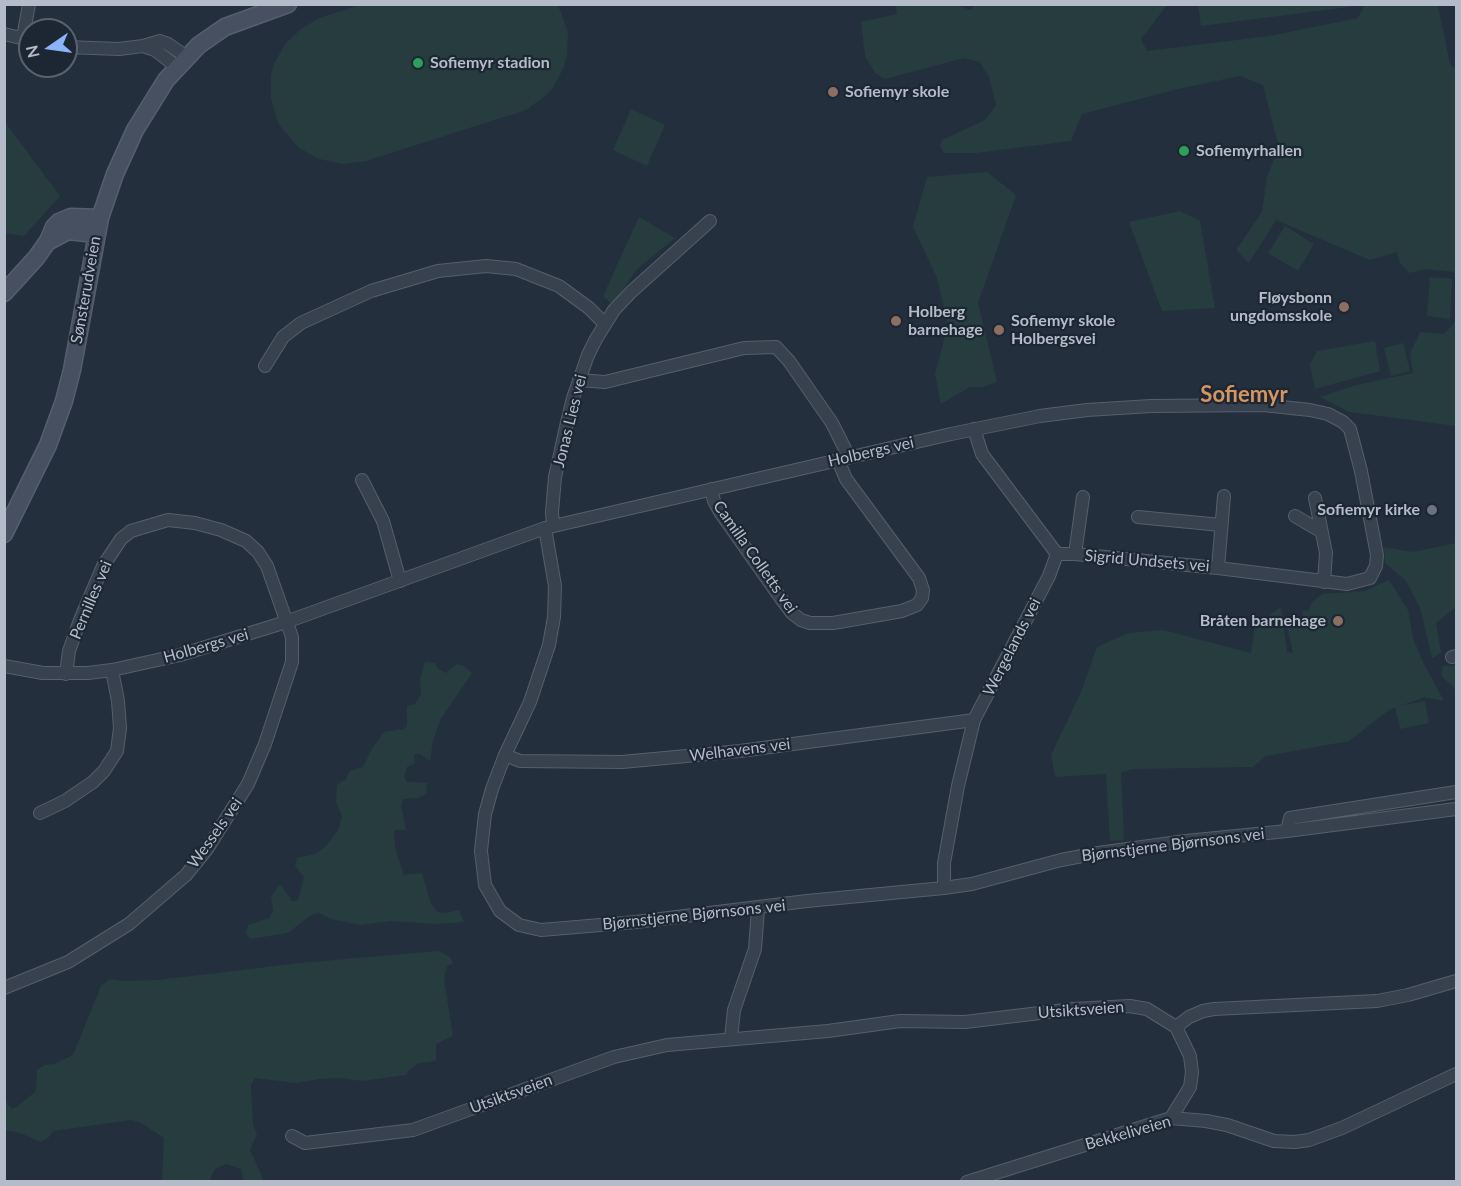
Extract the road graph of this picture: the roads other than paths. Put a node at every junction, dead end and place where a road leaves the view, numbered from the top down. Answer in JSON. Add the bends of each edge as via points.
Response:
{"nodes":[{"id":1,"x":288,"y":4,"type":"edge"},
{"id":2,"x":78,"y":48,"type":"edge"},
{"id":3,"x":182,"y":62,"type":"junction"},
{"id":4,"x":710,"y":221,"type":"dead end"},
{"id":5,"x":98,"y":226,"type":"junction"},
{"id":6,"x":4,"y":293,"type":"edge"},
{"id":7,"x":605,"y":324,"type":"junction"},
{"id":8,"x":265,"y":366,"type":"dead end"},
{"id":9,"x":579,"y":380,"type":"junction"},
{"id":10,"x":974,"y":429,"type":"junction"},
{"id":11,"x":1350,"y":429,"type":"joint"},
{"id":12,"x":843,"y":459,"type":"junction"},
{"id":13,"x":362,"y":480,"type":"dead end"},
{"id":14,"x":711,"y":489,"type":"junction"},
{"id":15,"x":1224,"y":496,"type":"dead end"},
{"id":16,"x":1083,"y":497,"type":"dead end"},
{"id":17,"x":1315,"y":498,"type":"dead end"},
{"id":18,"x":1295,"y":516,"type":"dead end"},
{"id":19,"x":1138,"y":517,"type":"dead end"},
{"id":20,"x":1221,"y":525,"type":"junction"},
{"id":21,"x":549,"y":527,"type":"junction"},
{"id":22,"x":1321,"y":529,"type":"junction"},
{"id":23,"x":4,"y":534,"type":"edge"},
{"id":24,"x":1075,"y":554,"type":"junction"},
{"id":25,"x":1057,"y":555,"type":"junction"},
{"id":26,"x":1218,"y":568,"type":"junction"},
{"id":27,"x":400,"y":581,"type":"junction"},
{"id":28,"x":1324,"y":582,"type":"junction"},
{"id":29,"x":286,"y":622,"type":"junction"},
{"id":30,"x":4,"y":666,"type":"edge"},
{"id":31,"x":112,"y":670,"type":"junction"},
{"id":32,"x":66,"y":674,"type":"junction"},
{"id":33,"x":974,"y":720,"type":"junction"},
{"id":34,"x":505,"y":755,"type":"junction"},
{"id":35,"x":1456,"y":792,"type":"edge"},
{"id":36,"x":1456,"y":809,"type":"edge"},
{"id":37,"x":40,"y":813,"type":"dead end"},
{"id":38,"x":1287,"y":831,"type":"junction"},
{"id":39,"x":944,"y":888,"type":"junction"},
{"id":40,"x":758,"y":909,"type":"junction"},
{"id":41,"x":1456,"y":981,"type":"edge"},
{"id":42,"x":4,"y":988,"type":"edge"},
{"id":43,"x":1176,"y":1027,"type":"junction"},
{"id":44,"x":731,"y":1038,"type":"junction"},
{"id":45,"x":1456,"y":1074,"type":"edge"},
{"id":46,"x":1171,"y":1118,"type":"junction"},
{"id":47,"x":292,"y":1136,"type":"dead end"},
{"id":48,"x":984,"y":1179,"type":"edge"},
{"id":49,"x":967,"y":1182,"type":"edge"}],
"edges":[{"from":1,"to":3,"type":"main road","name":"Sønsterudveien","via":[[225,27]]},
{"from":2,"to":3,"type":"street","via":[[109,49],[157,41],[164,42]]},
{"from":3,"to":5,"type":"main road","name":"Sønsterudveien","via":[[135,130]]},
{"from":4,"to":7,"type":"street","name":"Jonas Lies vei","via":[[631,292]]},
{"from":5,"to":6,"type":"main road","via":[[79,217],[65,219],[54,227],[28,269]]},
{"from":5,"to":23,"type":"main road","name":"Sønsterudveien","via":[[64,401],[42,458]]},
{"from":7,"to":8,"type":"street","via":[[559,286],[516,269],[438,271],[371,291],[301,323],[283,337]]},
{"from":7,"to":9,"type":"street","name":"Jonas Lies vei"},
{"from":9,"to":12,"type":"street","via":[[605,382],[744,348],[776,347],[832,423]]},
{"from":9,"to":21,"type":"street","name":"Jonas Lies vei","via":[[555,477]]},
{"from":10,"to":11,"type":"street","name":"Holbergs vei","via":[[1087,410],[1224,404],[1310,410],[1328,414]]},
{"from":10,"to":12,"type":"street","name":"Holbergs vei"},
{"from":10,"to":25,"type":"street","via":[[982,454]]},
{"from":11,"to":28,"type":"street","name":"Sigrid Undsets vei","via":[[1373,527],[1376,566],[1370,578],[1359,582]]},
{"from":12,"to":14,"type":"street","name":"Holbergs vei"},
{"from":12,"to":14,"type":"street","name":"Camilla Colletts vei","via":[[846,478],[919,578],[923,590],[917,605],[833,623],[801,620],[720,512]]},
{"from":13,"to":27,"type":"street","via":[[383,520]]},
{"from":14,"to":21,"type":"street","name":"Holbergs vei"},
{"from":15,"to":20,"type":"street","name":"Sigrid Undsets vei"},
{"from":16,"to":24,"type":"street","name":"Sigrid Undsets vei"},
{"from":17,"to":22,"type":"street"},
{"from":18,"to":22,"type":"street"},
{"from":19,"to":20,"type":"street"},
{"from":20,"to":26,"type":"street","name":"Sigrid Undsets vei"},
{"from":21,"to":27,"type":"street","name":"Holbergs vei"},
{"from":21,"to":34,"type":"street","name":"Bjørnstjerne Bjørnsons vei","via":[[555,586],[549,645],[530,702]]},
{"from":22,"to":28,"type":"street","via":[[1326,553]]},
{"from":24,"to":25,"type":"street","name":"Sigrid Undsets vei"},
{"from":24,"to":26,"type":"street","name":"Sigrid Undsets vei"},
{"from":25,"to":33,"type":"street","name":"Wergelands vei"},
{"from":26,"to":28,"type":"street","name":"Sigrid Undsets vei"},
{"from":27,"to":29,"type":"street","name":"Holbergs vei"},
{"from":29,"to":31,"type":"street","name":"Holbergs vei","via":[[180,655]]},
{"from":29,"to":32,"type":"street","name":"Pernilles vei","via":[[267,566],[246,541],[195,523],[168,520],[142,526],[121,539],[103,566],[69,651]]},
{"from":29,"to":42,"type":"street","name":"Wessels vei","via":[[293,652],[284,693],[248,784],[207,849],[186,874],[129,924],[68,962]]},
{"from":30,"to":32,"type":"street","name":"Holbergs vei"},
{"from":31,"to":32,"type":"street","name":"Holbergs vei"},
{"from":31,"to":37,"type":"street","via":[[120,728],[117,751],[93,782]]},
{"from":33,"to":34,"type":"street","name":"Welhavens vei","via":[[740,751],[622,762],[520,760]]},
{"from":33,"to":39,"type":"street","name":"Wergelands vei","via":[[944,863]]},
{"from":34,"to":40,"type":"street","name":"Bjørnstjerne Bjørnsons vei","via":[[485,814],[481,851],[485,885],[500,911],[519,925],[541,930]]},
{"from":35,"to":38,"type":"street","name":"Bjørnstjerne Bjørnsons vei","via":[[1290,818]]},
{"from":36,"to":38,"type":"street","name":"Bjørnstjerne Bjørnsons vei"},
{"from":38,"to":39,"type":"street","name":"Bjørnstjerne Bjørnsons vei","via":[[1098,853]]},
{"from":39,"to":40,"type":"street","name":"Bjørnstjerne Bjørnsons vei"},
{"from":40,"to":44,"type":"street","via":[[755,949],[734,1010]]},
{"from":41,"to":43,"type":"street","via":[[1377,1001],[1214,1009],[1189,1017]]},
{"from":43,"to":44,"type":"street","name":"Utsiktsveien","via":[[1147,1009],[1130,1006],[965,1022],[900,1021]]},
{"from":43,"to":46,"type":"street","via":[[1190,1056],[1192,1072],[1190,1088]]},
{"from":44,"to":47,"type":"street","name":"Utsiktsveien","via":[[667,1045],[614,1057],[413,1130],[305,1143]]},
{"from":45,"to":46,"type":"street","name":"Bekkeliveien","via":[[1342,1128],[1302,1141],[1274,1141],[1227,1125]]},
{"from":46,"to":48,"type":"street","name":"Bekkeliveien"},
{"from":48,"to":49,"type":"street","name":"Bekkeliveien"}]}
